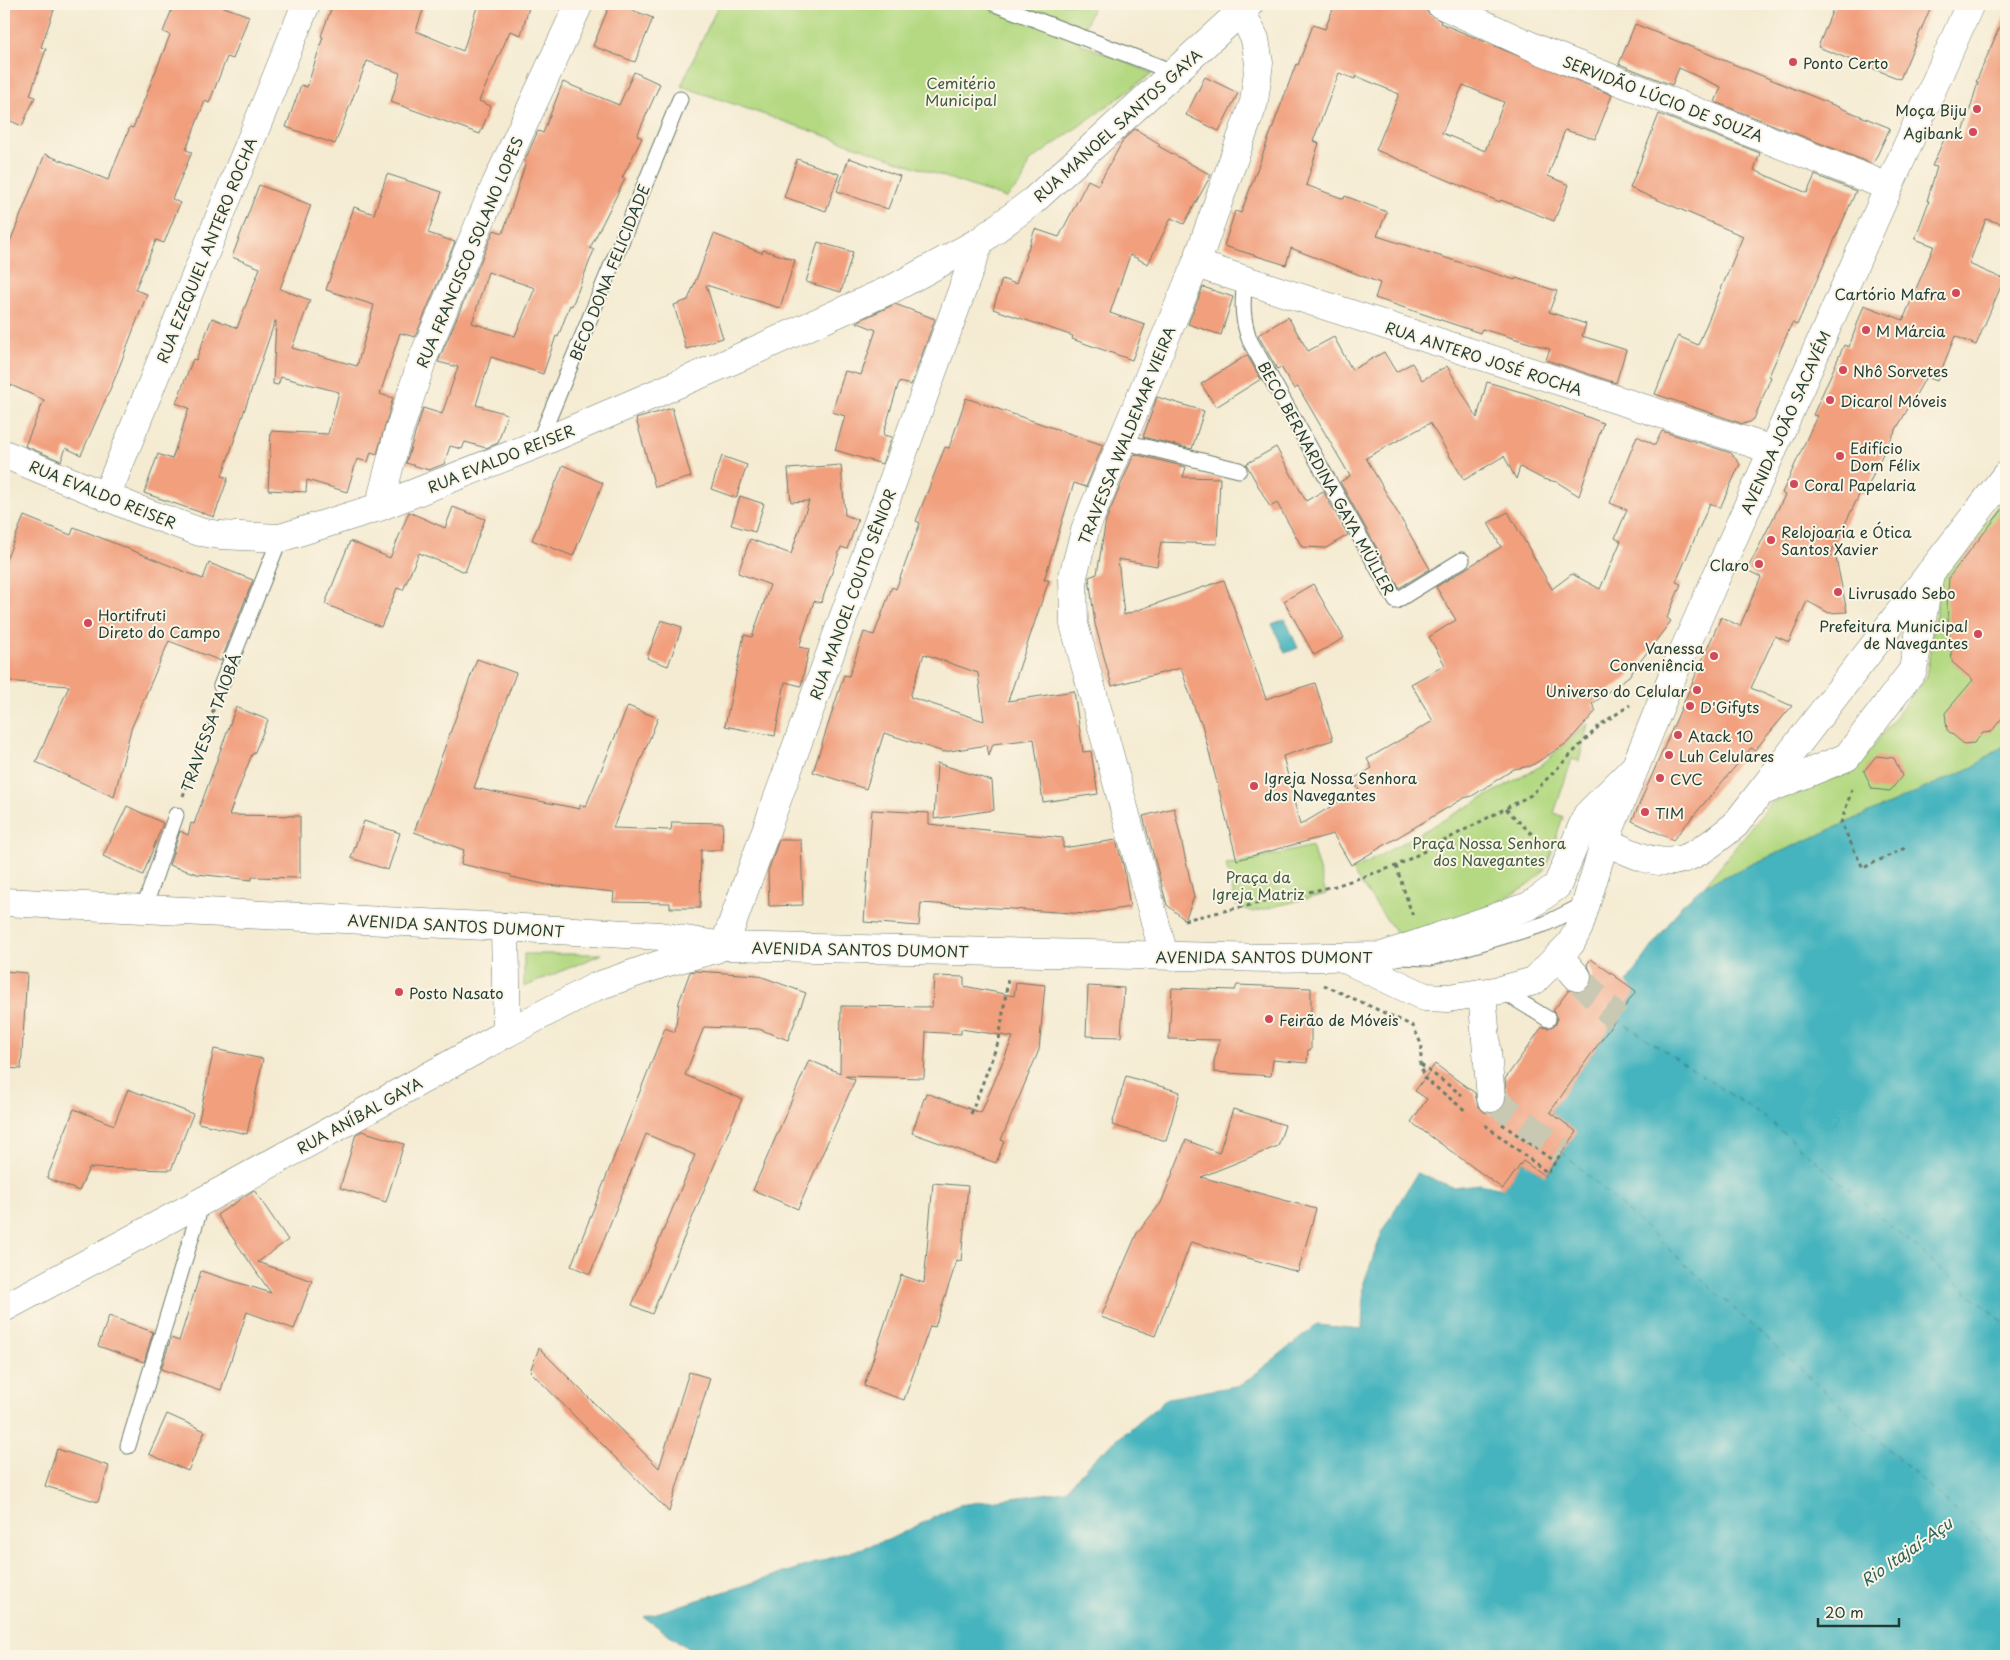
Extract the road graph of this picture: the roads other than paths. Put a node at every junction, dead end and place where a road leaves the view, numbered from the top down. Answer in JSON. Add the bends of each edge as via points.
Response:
{"nodes":[{"id":1,"x":306,"y":4,"type":"edge"},
{"id":2,"x":579,"y":4,"type":"edge"},
{"id":3,"x":995,"y":4,"type":"edge"},
{"id":4,"x":1440,"y":4,"type":"edge"},
{"id":5,"x":1970,"y":4,"type":"edge"},
{"id":6,"x":1245,"y":8,"type":"edge"},
{"id":7,"x":1176,"y":73,"type":"junction"},
{"id":8,"x":680,"y":99,"type":"dead end"},
{"id":9,"x":1889,"y":187,"type":"junction"},
{"id":10,"x":980,"y":241,"type":"junction"},
{"id":11,"x":1196,"y":264,"type":"junction"},
{"id":12,"x":1245,"y":281,"type":"junction"},
{"id":13,"x":1121,"y":441,"type":"junction"},
{"id":14,"x":538,"y":444,"type":"junction"},
{"id":15,"x":1774,"y":450,"type":"junction"},
{"id":16,"x":4,"y":454,"type":"edge"},
{"id":17,"x":1239,"y":470,"type":"dead end"},
{"id":18,"x":2006,"y":475,"type":"edge"},
{"id":19,"x":106,"y":497,"type":"junction"},
{"id":20,"x":379,"y":506,"type":"junction"},
{"id":21,"x":280,"y":538,"type":"junction"},
{"id":22,"x":1462,"y":560,"type":"dead end"},
{"id":23,"x":1930,"y":573,"type":"junction"},
{"id":24,"x":221,"y":686,"type":"road end"},
{"id":25,"x":1635,"y":767,"type":"junction"},
{"id":26,"x":1761,"y":792,"type":"junction"},
{"id":27,"x":176,"y":815,"type":"road end"},
{"id":28,"x":1605,"y":841,"type":"junction"},
{"id":29,"x":4,"y":902,"type":"edge"},
{"id":30,"x":1585,"y":904,"type":"junction"},
{"id":31,"x":144,"y":908,"type":"junction"},
{"id":32,"x":505,"y":926,"type":"junction"},
{"id":33,"x":724,"y":946,"type":"junction"},
{"id":34,"x":1164,"y":955,"type":"junction"},
{"id":35,"x":1382,"y":956,"type":"junction"},
{"id":36,"x":1340,"y":957,"type":"junction"},
{"id":37,"x":1560,"y":957,"type":"junction"},
{"id":38,"x":1577,"y":977,"type":"tunnel mouth"},
{"id":39,"x":1491,"y":992,"type":"junction"},
{"id":40,"x":1548,"y":1019,"type":"dead end"},
{"id":41,"x":507,"y":1033,"type":"junction"},
{"id":42,"x":1491,"y":1098,"type":"dead end"},
{"id":43,"x":202,"y":1202,"type":"junction"},
{"id":44,"x":4,"y":1308,"type":"edge"},
{"id":45,"x":128,"y":1446,"type":"dead end"}],
"edges":[{"from":1,"to":19,"type":"street","name":"RUA EZEQUIEL ANTERO ROCHA"},
{"from":2,"to":20,"type":"street","name":"RUA FRANCISCO SOLANO LOPES","via":[[496,184],[423,358]]},
{"from":3,"to":7,"type":"lane"},
{"from":4,"to":9,"type":"street","name":"SERVIDÃO LÚCIO DE SOUZA","via":[[1542,51]]},
{"from":5,"to":9,"type":"street","name":"AVENIDA JOÃO SACAVÉM"},
{"from":6,"to":7,"type":"street","name":"RUA MANOEL SANTOS GAYA"},
{"from":6,"to":11,"type":"street","name":"TRAVESSA WALDEMAR VIEIRA","via":[[1259,63],[1254,102]]},
{"from":7,"to":10,"type":"street","name":"RUA MANOEL SANTOS GAYA","via":[[1033,201]]},
{"from":8,"to":14,"type":"lane","name":"BECO DONA FELICIDADE"},
{"from":9,"to":15,"type":"street","name":"AVENIDA JOÃO SACAVÉM"},
{"from":10,"to":14,"type":"street","name":"RUA EVALDO REISER","via":[[896,287]]},
{"from":10,"to":33,"type":"street","name":"RUA MANOEL COUTO SÊNIOR"},
{"from":11,"to":12,"type":"street","name":"RUA ANTERO JOSÉ ROCHA"},
{"from":11,"to":13,"type":"street","name":"TRAVESSA WALDEMAR VIEIRA"},
{"from":12,"to":15,"type":"street","name":"RUA ANTERO JOSÉ ROCHA"},
{"from":12,"to":22,"type":"lane","name":"BECO BERNARDINA GAYA MÜLLER","via":[[1243,322],[1250,341],[1396,601]]},
{"from":13,"to":17,"type":"lane"},
{"from":13,"to":34,"type":"street","name":"TRAVESSA WALDEMAR VIEIRA","via":[[1083,536],[1073,576],[1074,624]]},
{"from":14,"to":20,"type":"street","name":"RUA EVALDO REISER"},
{"from":15,"to":25,"type":"street","name":"AVENIDA JOÃO SACAVÉM"},
{"from":16,"to":19,"type":"street","name":"RUA EVALDO REISER"},
{"from":18,"to":23,"type":"street"},
{"from":19,"to":21,"type":"street","name":"RUA EVALDO REISER","via":[[200,532]]},
{"from":20,"to":21,"type":"street","name":"RUA EVALDO REISER"},
{"from":21,"to":24,"type":"lane","name":"TRAVESSA TAIOBÁ"},
{"from":23,"to":26,"type":"street"},
{"from":23,"to":26,"type":"street","via":[[1913,670],[1847,757]]},
{"from":25,"to":28,"type":"street","name":"AVENIDA JOÃO SACAVÉM"},
{"from":25,"to":35,"type":"street","name":"AVENIDA SANTOS DUMONT","via":[[1587,815],[1557,886],[1529,906]]},
{"from":26,"to":28,"type":"street","via":[[1735,825],[1704,851],[1680,861],[1656,862]]},
{"from":27,"to":31,"type":"lane"},
{"from":28,"to":30,"type":"street","name":"AVENIDA JOÃO SACAVÉM"},
{"from":29,"to":31,"type":"street","name":"AVENIDA SANTOS DUMONT"},
{"from":30,"to":35,"type":"lane","via":[[1545,924],[1430,958]]},
{"from":30,"to":37,"type":"street","name":"AVENIDA JOÃO SACAVÉM","via":[[1571,943]]},
{"from":31,"to":32,"type":"street","name":"AVENIDA SANTOS DUMONT"},
{"from":32,"to":33,"type":"street","name":"AVENIDA SANTOS DUMONT","via":[[660,936]]},
{"from":32,"to":41,"type":"street"},
{"from":33,"to":34,"type":"street","name":"AVENIDA SANTOS DUMONT"},
{"from":33,"to":41,"type":"street","name":"RUA ANÍBAL GAYA","via":[[595,987]]},
{"from":34,"to":36,"type":"street","name":"AVENIDA SANTOS DUMONT"},
{"from":35,"to":36,"type":"street","name":"AVENIDA SANTOS DUMONT"},
{"from":36,"to":39,"type":"street","name":"AVENIDA JOÃO SACAVÉM","via":[[1425,997],[1448,998]]},
{"from":37,"to":38,"type":"street"},
{"from":37,"to":39,"type":"street","name":"AVENIDA JOÃO SACAVÉM","via":[[1534,981]]},
{"from":39,"to":40,"type":"lane"},
{"from":39,"to":42,"type":"street"},
{"from":41,"to":43,"type":"street","name":"RUA ANÍBAL GAYA"},
{"from":43,"to":44,"type":"street","name":"RUA ANÍBAL GAYA"},
{"from":43,"to":45,"type":"lane"}]}
